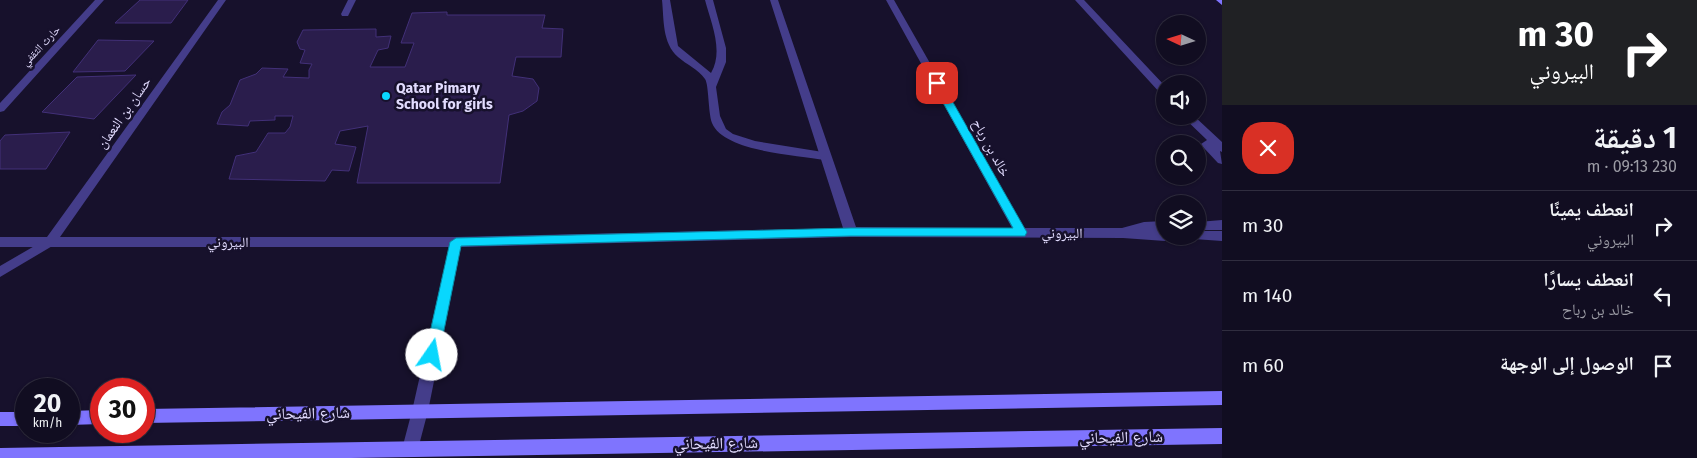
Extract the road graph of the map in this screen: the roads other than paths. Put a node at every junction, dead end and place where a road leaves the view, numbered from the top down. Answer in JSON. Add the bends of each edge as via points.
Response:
{"nodes":[{"id":1,"x":100,"y":0,"type":"edge"},
{"id":2,"x":222,"y":0,"type":"edge"},
{"id":3,"x":352,"y":0,"type":"edge"},
{"id":4,"x":666,"y":0,"type":"edge"},
{"id":5,"x":709,"y":0,"type":"edge"},
{"id":6,"x":774,"y":0,"type":"edge"},
{"id":7,"x":890,"y":0,"type":"edge"},
{"id":8,"x":1079,"y":0,"type":"edge"},
{"id":9,"x":345,"y":14,"type":"dead end"},
{"id":10,"x":711,"y":81,"type":"junction"},
{"id":11,"x":1156,"y":82,"type":"edge"},
{"id":12,"x":0,"y":109,"type":"edge"},
{"id":13,"x":1197,"y":127,"type":"joint"},
{"id":14,"x":1222,"y":148,"type":"edge"},
{"id":15,"x":826,"y":156,"type":"junction"},
{"id":16,"x":1222,"y":160,"type":"edge"},
{"id":17,"x":1222,"y":225,"type":"edge"},
{"id":18,"x":1156,"y":226,"type":"edge"},
{"id":19,"x":1206,"y":226,"type":"edge"},
{"id":20,"x":851,"y":232,"type":"junction"},
{"id":21,"x":1021,"y":232,"type":"junction"},
{"id":22,"x":1122,"y":233,"type":"junction"},
{"id":23,"x":1156,"y":235,"type":"edge"},
{"id":24,"x":1206,"y":236,"type":"edge"},
{"id":25,"x":1222,"y":236,"type":"edge"},
{"id":26,"x":0,"y":242,"type":"edge"},
{"id":27,"x":50,"y":242,"type":"junction"},
{"id":28,"x":456,"y":242,"type":"junction"},
{"id":29,"x":0,"y":272,"type":"edge"},
{"id":30,"x":1222,"y":398,"type":"edge"},
{"id":31,"x":420,"y":411,"type":"junction"},
{"id":32,"x":155,"y":416,"type":"edge"},
{"id":33,"x":0,"y":419,"type":"edge"},
{"id":34,"x":15,"y":419,"type":"edge"},
{"id":35,"x":1222,"y":436,"type":"edge"},
{"id":36,"x":410,"y":449,"type":"junction"},
{"id":37,"x":0,"y":456,"type":"edge"}],
"edges":[{"from":1,"to":12,"type":"street","name":"حارث الثقفي"},
{"from":2,"to":27,"type":"street","name":"حسان بن النعمان"},
{"from":3,"to":9,"type":"street"},
{"from":4,"to":10,"type":"street","via":[[672,45],[701,67]]},
{"from":5,"to":10,"type":"street","via":[[721,55],[720,66]]},
{"from":6,"to":15,"type":"street"},
{"from":7,"to":21,"type":"street","name":"خالد بن رباح"},
{"from":8,"to":11,"type":"street"},
{"from":10,"to":15,"type":"street","via":[[717,122],[722,132],[731,138]]},
{"from":13,"to":14,"type":"street"},
{"from":13,"to":16,"type":"street","via":[[1202,138]]},
{"from":15,"to":20,"type":"street"},
{"from":17,"to":19,"type":"street"},
{"from":18,"to":22,"type":"street","name":"البيروني"},
{"from":20,"to":21,"type":"street","name":"البيروني"},
{"from":20,"to":28,"type":"street","name":"البيروني"},
{"from":21,"to":22,"type":"street","name":"البيروني"},
{"from":22,"to":23,"type":"street","name":"البيروني"},
{"from":24,"to":25,"type":"street"},
{"from":26,"to":27,"type":"street","name":"البيروني"},
{"from":27,"to":28,"type":"street","name":"البيروني"},
{"from":27,"to":29,"type":"street"},
{"from":28,"to":31,"type":"street"},
{"from":30,"to":31,"type":"street","name":"شارع الفيحاني"},
{"from":31,"to":32,"type":"street","name":"شارع الفيحاني"},
{"from":31,"to":36,"type":"street"},
{"from":33,"to":34,"type":"street"},
{"from":35,"to":36,"type":"street","name":"شارع الفيحاني"},
{"from":36,"to":37,"type":"street","name":"شارع الفيحاني"}]}
